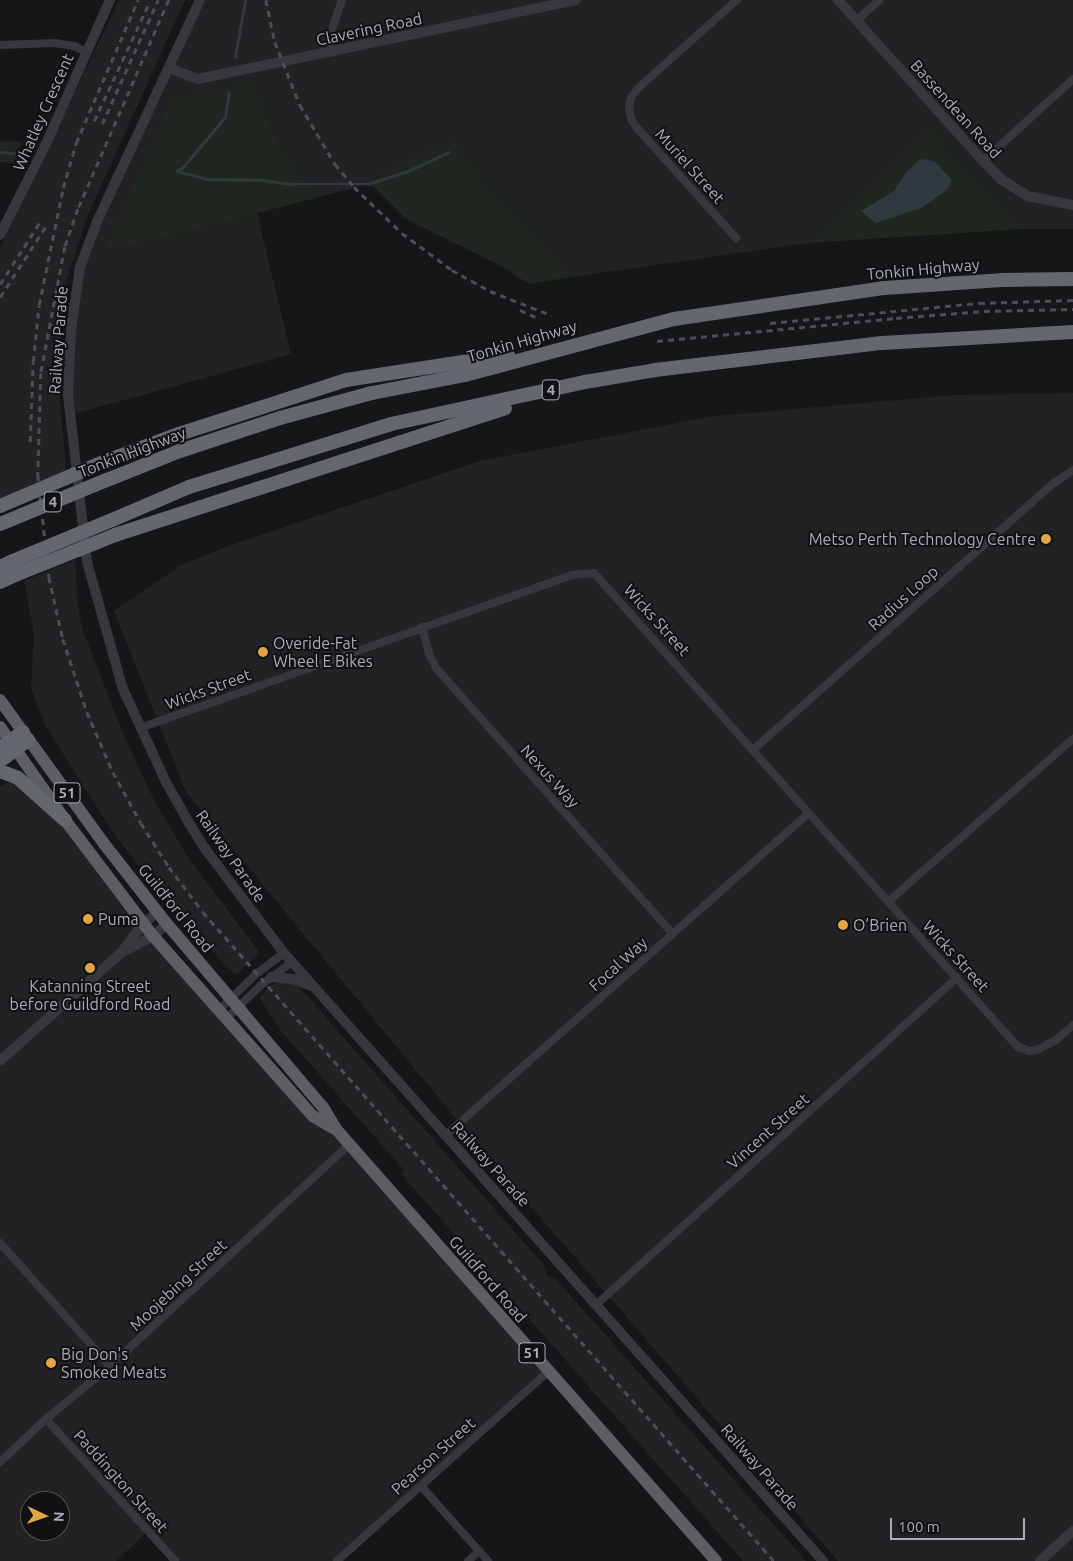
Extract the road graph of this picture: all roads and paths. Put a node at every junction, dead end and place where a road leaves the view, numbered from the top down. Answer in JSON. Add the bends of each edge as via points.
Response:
{"nodes":[{"id":1,"x":110,"y":0,"type":"edge"},
{"id":2,"x":200,"y":0,"type":"edge"},
{"id":3,"x":342,"y":0,"type":"edge"},
{"id":4,"x":576,"y":0,"type":"edge"},
{"id":5,"x":737,"y":0,"type":"edge"},
{"id":6,"x":838,"y":0,"type":"edge"},
{"id":7,"x":879,"y":0,"type":"edge"},
{"id":8,"x":856,"y":20,"type":"junction"},
{"id":9,"x":0,"y":45,"type":"edge"},
{"id":10,"x":87,"y":52,"type":"junction"},
{"id":11,"x":332,"y":53,"type":"junction"},
{"id":12,"x":169,"y":68,"type":"junction"},
{"id":13,"x":1073,"y":79,"type":"edge"},
{"id":14,"x":982,"y":161,"type":"junction"},
{"id":15,"x":1073,"y":205,"type":"edge"},
{"id":16,"x":0,"y":235,"type":"edge"},
{"id":17,"x":736,"y":238,"type":"dead end"},
{"id":18,"x":1073,"y":279,"type":"edge"},
{"id":19,"x":1073,"y":332,"type":"edge"},
{"id":20,"x":571,"y":345,"type":"junction"},
{"id":21,"x":585,"y":382,"type":"junction"},
{"id":22,"x":1073,"y":470,"type":"edge"},
{"id":23,"x":0,"y":506,"type":"edge"},
{"id":24,"x":0,"y":524,"type":"edge"},
{"id":25,"x":9,"y":568,"type":"edge"},
{"id":26,"x":0,"y":582,"type":"edge"},
{"id":27,"x":422,"y":628,"type":"junction"},
{"id":28,"x":0,"y":700,"type":"edge"},
{"id":29,"x":0,"y":727,"type":"edge"},
{"id":30,"x":140,"y":728,"type":"junction"},
{"id":31,"x":26,"y":736,"type":"junction"},
{"id":32,"x":1073,"y":739,"type":"edge"},
{"id":33,"x":8,"y":746,"type":"edge"},
{"id":34,"x":754,"y":750,"type":"junction"},
{"id":35,"x":0,"y":761,"type":"edge"},
{"id":36,"x":0,"y":772,"type":"edge"},
{"id":37,"x":809,"y":813,"type":"junction"},
{"id":38,"x":65,"y":820,"type":"junction"},
{"id":39,"x":889,"y":901,"type":"junction"},
{"id":40,"x":158,"y":912,"type":"junction"},
{"id":41,"x":144,"y":923,"type":"junction"},
{"id":42,"x":167,"y":924,"type":"junction"},
{"id":43,"x":672,"y":934,"type":"junction"},
{"id":44,"x":153,"y":936,"type":"junction"},
{"id":45,"x":121,"y":953,"type":"junction"},
{"id":46,"x":284,"y":953,"type":"junction"},
{"id":47,"x":292,"y":962,"type":"junction"},
{"id":48,"x":271,"y":976,"type":"junction"},
{"id":49,"x":957,"y":978,"type":"junction"},
{"id":50,"x":314,"y":988,"type":"junction"},
{"id":51,"x":234,"y":1003,"type":"junction"},
{"id":52,"x":222,"y":1015,"type":"junction"},
{"id":53,"x":1073,"y":1025,"type":"edge"},
{"id":54,"x":0,"y":1062,"type":"edge"},
{"id":55,"x":336,"y":1129,"type":"junction"},
{"id":56,"x":446,"y":1135,"type":"junction"},
{"id":57,"x":349,"y":1145,"type":"junction"},
{"id":58,"x":0,"y":1243,"type":"edge"},
{"id":59,"x":597,"y":1304,"type":"junction"},
{"id":60,"x":110,"y":1366,"type":"junction"},
{"id":61,"x":548,"y":1372,"type":"junction"},
{"id":62,"x":46,"y":1419,"type":"junction"},
{"id":63,"x":0,"y":1462,"type":"edge"},
{"id":64,"x":421,"y":1486,"type":"junction"},
{"id":65,"x":1073,"y":1531,"type":"edge"},
{"id":66,"x":479,"y":1551,"type":"junction"},
{"id":67,"x":175,"y":1561,"type":"edge"},
{"id":68,"x":337,"y":1561,"type":"edge"},
{"id":69,"x":468,"y":1561,"type":"edge"},
{"id":70,"x":488,"y":1561,"type":"edge"},
{"id":71,"x":716,"y":1561,"type":"edge"},
{"id":72,"x":823,"y":1561,"type":"edge"},
{"id":73,"x":1040,"y":1561,"type":"edge"}],
"edges":[{"from":1,"to":10,"type":"street","name":"Whatley Crescent"},
{"from":2,"to":12,"type":"street","name":"Railway Parade"},
{"from":3,"to":11,"type":"street","via":[[331,32]]},
{"from":4,"to":11,"type":"street","name":"Clavering Road"},
{"from":5,"to":17,"type":"street","name":"Muriel Street","via":[[637,89],[629,109],[638,129]]},
{"from":6,"to":8,"type":"street","name":"Bassendean Road"},
{"from":7,"to":8,"type":"street"},
{"from":8,"to":14,"type":"street","name":"Bassendean Road"},
{"from":9,"to":10,"type":"street","via":[[55,43]]},
{"from":10,"to":16,"type":"street","name":"Whatley Crescent"},
{"from":11,"to":12,"type":"street","name":"Clavering Road","via":[[198,79]]},
{"from":12,"to":30,"type":"street","name":"Railway Parade","via":[[97,222],[80,267],[71,330],[68,395],[87,562],[123,689]]},
{"from":13,"to":14,"type":"street"},
{"from":14,"to":15,"type":"street","name":"Bassendean Road","via":[[1002,180],[1028,196]]},
{"from":18,"to":20,"type":"highway","name":"Tonkin Highway","number":"4","via":[[938,284],[807,298],[674,319]]},
{"from":19,"to":21,"type":"highway","number":"4","via":[[882,342],[655,370]]},
{"from":20,"to":23,"type":"highway","bridge":true,"via":[[346,380],[188,431],[106,461]]},
{"from":20,"to":24,"type":"highway","name":"Tonkin Highway","number":"4","bridge":true,"via":[[465,375],[372,393],[280,418],[180,451]]},
{"from":21,"to":25,"type":"highway","bridge":true},
{"from":21,"to":25,"type":"highway","number":"4","bridge":true,"via":[[391,424],[189,487]]},
{"from":22,"to":34,"type":"street","name":"Radius Loop","via":[[1054,483]]},
{"from":25,"to":26,"type":"highway"},
{"from":27,"to":30,"type":"street","name":"Wicks Street"},
{"from":27,"to":34,"type":"street","name":"Wicks Street","via":[[572,575],[594,573]]},
{"from":27,"to":43,"type":"street","name":"Nexus Way","via":[[436,668]]},
{"from":28,"to":31,"type":"highway","name":"Guildford Road","number":"51"},
{"from":29,"to":33,"type":"highway","name":"Guildford Road","number":"51"},
{"from":30,"to":46,"type":"street","name":"Railway Parade","via":[[198,837]]},
{"from":31,"to":33,"type":"highway"},
{"from":31,"to":40,"type":"highway","name":"Guildford Road","number":"51"},
{"from":32,"to":39,"type":"street"},
{"from":33,"to":35,"type":"highway"},
{"from":33,"to":38,"type":"highway","name":"Guildford Road","number":"51"},
{"from":34,"to":37,"type":"street","name":"Wicks Street"},
{"from":36,"to":38,"type":"highway","via":[[18,778]]},
{"from":37,"to":39,"type":"street","name":"Wicks Street"},
{"from":37,"to":43,"type":"street","name":"Focal Way"},
{"from":38,"to":41,"type":"highway","name":"Guildford Road","number":"51"},
{"from":39,"to":49,"type":"street","name":"Wicks Street"},
{"from":40,"to":41,"type":"street"},
{"from":40,"to":42,"type":"highway","name":"Guildford Road","number":"51"},
{"from":41,"to":44,"type":"highway","name":"Guildford Road","number":"51"},
{"from":41,"to":45,"type":"street"},
{"from":42,"to":44,"type":"street"},
{"from":42,"to":51,"type":"highway","name":"Guildford Road","number":"51"},
{"from":43,"to":56,"type":"street","name":"Focal Way"},
{"from":44,"to":45,"type":"street"},
{"from":44,"to":52,"type":"highway","name":"Guildford Road","number":"51"},
{"from":45,"to":54,"type":"street"},
{"from":46,"to":47,"type":"street","name":"Railway Parade"},
{"from":46,"to":51,"type":"street"},
{"from":47,"to":48,"type":"street"},
{"from":47,"to":50,"type":"street","name":"Railway Parade"},
{"from":48,"to":50,"type":"street","via":[[292,979]]},
{"from":48,"to":51,"type":"street"},
{"from":49,"to":53,"type":"street","name":"Wicks Street","via":[[1017,1046],[1028,1051],[1056,1040]]},
{"from":49,"to":59,"type":"street","name":"Vincent Street"},
{"from":50,"to":56,"type":"street","name":"Railway Parade"},
{"from":51,"to":52,"type":"street"},
{"from":51,"to":52,"type":"street"},
{"from":51,"to":55,"type":"highway","name":"Guildford Road","number":"51","via":[[323,1107]]},
{"from":52,"to":55,"type":"highway","name":"Guildford Road","number":"51","via":[[313,1116]]},
{"from":55,"to":57,"type":"highway","name":"Guildford Road","number":"51"},
{"from":56,"to":59,"type":"street","name":"Railway Parade"},
{"from":57,"to":60,"type":"street","name":"Moojebing Street"},
{"from":57,"to":61,"type":"highway","name":"Guildford Road","number":"51"},
{"from":58,"to":60,"type":"street"},
{"from":59,"to":72,"type":"street","name":"Railway Parade"},
{"from":60,"to":62,"type":"street","name":"Moojebing Street"},
{"from":61,"to":64,"type":"street","name":"Pearson Street"},
{"from":61,"to":71,"type":"highway","name":"Guildford Road","number":"51"},
{"from":62,"to":63,"type":"street","name":"Moojebing Street"},
{"from":62,"to":67,"type":"street","name":"Paddington Street"},
{"from":64,"to":66,"type":"street"},
{"from":64,"to":68,"type":"street","name":"Pearson Street"},
{"from":65,"to":73,"type":"street"},
{"from":66,"to":69,"type":"street"},
{"from":66,"to":70,"type":"street"}]}
